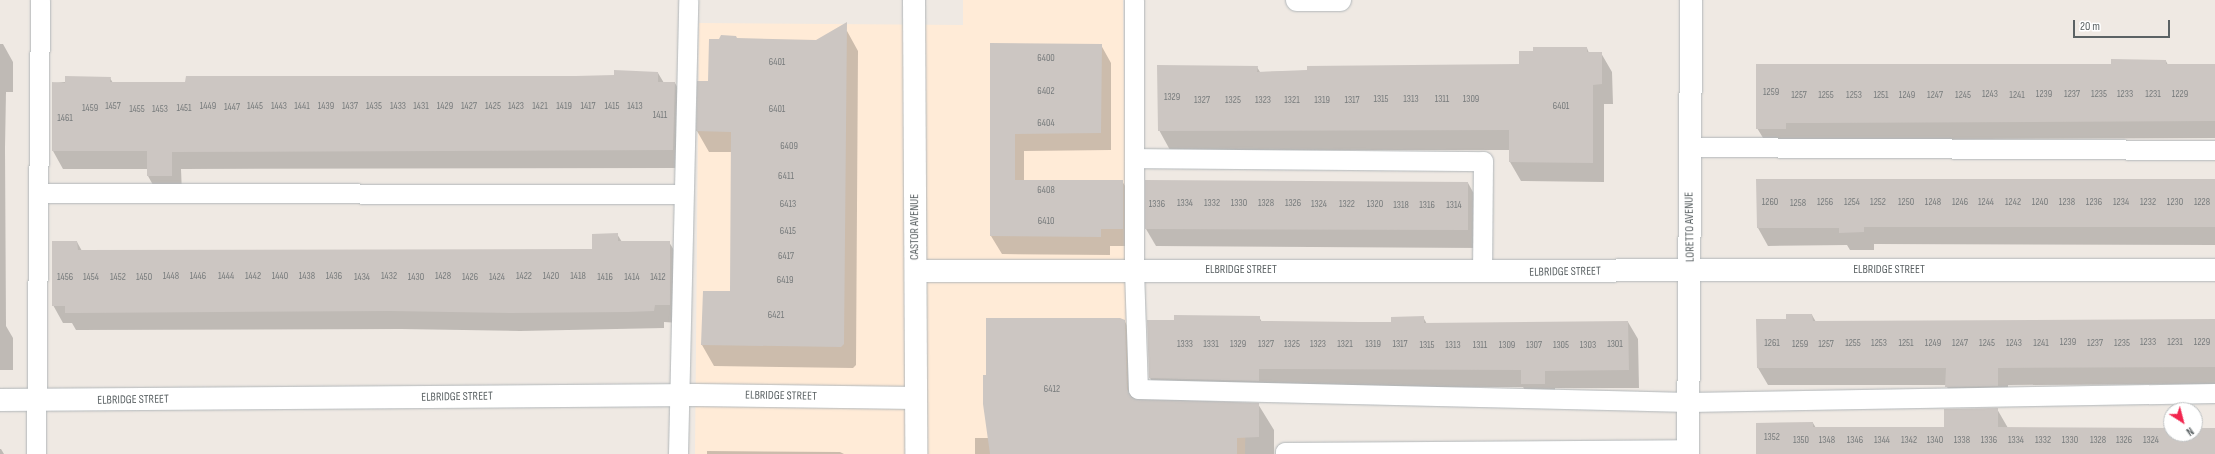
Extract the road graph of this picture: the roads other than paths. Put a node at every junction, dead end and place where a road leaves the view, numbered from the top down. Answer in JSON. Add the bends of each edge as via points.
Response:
{"nodes":[{"id":1,"x":40,"y":0,"type":"edge"},
{"id":2,"x":688,"y":0,"type":"edge"},
{"id":3,"x":914,"y":0,"type":"edge"},
{"id":4,"x":1134,"y":0,"type":"edge"},
{"id":5,"x":1297,"y":0,"type":"edge"},
{"id":6,"x":1340,"y":0,"type":"edge"},
{"id":7,"x":1691,"y":0,"type":"edge"},
{"id":8,"x":1689,"y":147,"type":"junction"},
{"id":9,"x":2215,"y":150,"type":"edge"},
{"id":10,"x":1134,"y":158,"type":"junction"},
{"id":11,"x":38,"y":193,"type":"junction"},
{"id":12,"x":682,"y":194,"type":"junction"},
{"id":13,"x":1134,"y":270,"type":"junction"},
{"id":14,"x":1691,"y":270,"type":"junction"},
{"id":15,"x":2215,"y":270,"type":"edge"},
{"id":16,"x":916,"y":271,"type":"junction"},
{"id":17,"x":1482,"y":272,"type":"junction"},
{"id":18,"x":2215,"y":393,"type":"edge"},
{"id":19,"x":677,"y":395,"type":"junction"},
{"id":20,"x":915,"y":398,"type":"junction"},
{"id":21,"x":0,"y":400,"type":"edge"},
{"id":22,"x":35,"y":401,"type":"junction"},
{"id":23,"x":1689,"y":402,"type":"junction"},
{"id":24,"x":1688,"y":452,"type":"edge"},
{"id":25,"x":36,"y":454,"type":"edge"},
{"id":26,"x":678,"y":454,"type":"edge"},
{"id":27,"x":916,"y":454,"type":"edge"},
{"id":28,"x":1285,"y":454,"type":"edge"}],
"edges":[{"from":1,"to":11,"type":"lane"},
{"from":2,"to":12,"type":"lane"},
{"from":3,"to":16,"type":"street","name":"CASTOR AVENUE"},
{"from":4,"to":10,"type":"lane"},
{"from":5,"to":6,"type":"street"},
{"from":7,"to":8,"type":"street","name":"LORETTO AVENUE"},
{"from":8,"to":9,"type":"lane"},
{"from":8,"to":14,"type":"street","name":"LORETTO AVENUE"},
{"from":10,"to":13,"type":"lane"},
{"from":10,"to":17,"type":"lane","via":[[1483,161]]},
{"from":11,"to":12,"type":"lane"},
{"from":11,"to":22,"type":"lane"},
{"from":12,"to":19,"type":"lane"},
{"from":13,"to":16,"type":"street","name":"ELBRIDGE STREET"},
{"from":13,"to":17,"type":"street","name":"ELBRIDGE STREET"},
{"from":13,"to":23,"type":"lane","via":[[1138,389]]},
{"from":14,"to":15,"type":"street","name":"ELBRIDGE STREET"},
{"from":14,"to":17,"type":"street","name":"ELBRIDGE STREET"},
{"from":14,"to":23,"type":"street","name":"LORETTO AVENUE"},
{"from":16,"to":20,"type":"street","name":"CASTOR AVENUE"},
{"from":18,"to":23,"type":"lane"},
{"from":19,"to":20,"type":"street","name":"ELBRIDGE STREET"},
{"from":19,"to":22,"type":"street","name":"ELBRIDGE STREET"},
{"from":19,"to":26,"type":"lane"},
{"from":20,"to":27,"type":"street","name":"CASTOR AVENUE"},
{"from":21,"to":22,"type":"street","name":"ELBRIDGE STREET"},
{"from":22,"to":25,"type":"lane"},
{"from":23,"to":24,"type":"street","name":"LORETTO AVENUE"},
{"from":24,"to":28,"type":"lane"}]}
